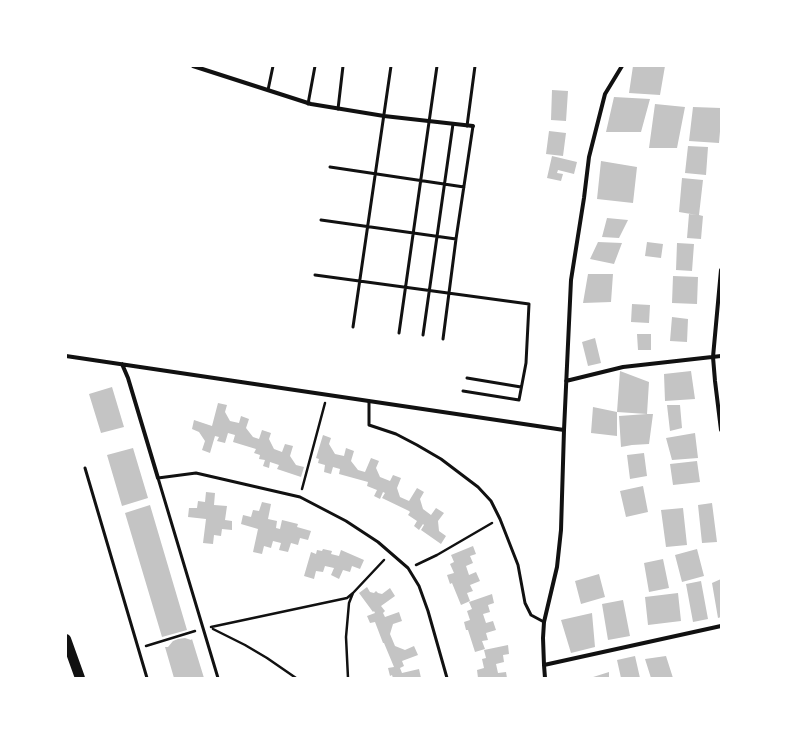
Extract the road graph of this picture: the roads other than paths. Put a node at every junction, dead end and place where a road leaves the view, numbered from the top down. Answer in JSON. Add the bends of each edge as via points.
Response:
{"nodes":[{"id":1,"x":193,"y":66,"type":"edge"},
{"id":2,"x":211,"y":66,"type":"edge"},
{"id":3,"x":272,"y":66,"type":"edge"},
{"id":4,"x":315,"y":66,"type":"edge"},
{"id":5,"x":343,"y":66,"type":"edge"},
{"id":6,"x":391,"y":66,"type":"edge"},
{"id":7,"x":438,"y":66,"type":"edge"},
{"id":8,"x":475,"y":66,"type":"edge"},
{"id":9,"x":622,"y":66,"type":"edge"},
{"id":10,"x":210,"y":71,"type":"junction"},
{"id":11,"x":268,"y":90,"type":"junction"},
{"id":12,"x":308,"y":104,"type":"junction"},
{"id":13,"x":338,"y":109,"type":"junction"},
{"id":14,"x":384,"y":116,"type":"junction"},
{"id":15,"x":429,"y":121,"type":"junction"},
{"id":16,"x":453,"y":124,"type":"junction"},
{"id":17,"x":467,"y":126,"type":"junction"},
{"id":18,"x":473,"y":126,"type":"joint"},
{"id":19,"x":330,"y":167,"type":"dead end"},
{"id":20,"x":376,"y":174,"type":"junction"},
{"id":21,"x":420,"y":181,"type":"junction"},
{"id":22,"x":444,"y":184,"type":"junction"},
{"id":23,"x":464,"y":187,"type":"junction"},
{"id":24,"x":321,"y":220,"type":"dead end"},
{"id":25,"x":368,"y":227,"type":"junction"},
{"id":26,"x":413,"y":233,"type":"junction"},
{"id":27,"x":437,"y":236,"type":"junction"},
{"id":28,"x":456,"y":239,"type":"junction"},
{"id":29,"x":721,"y":270,"type":"edge"},
{"id":30,"x":315,"y":275,"type":"dead end"},
{"id":31,"x":360,"y":281,"type":"junction"},
{"id":32,"x":405,"y":287,"type":"junction"},
{"id":33,"x":430,"y":291,"type":"junction"},
{"id":34,"x":449,"y":293,"type":"junction"},
{"id":35,"x":353,"y":327,"type":"dead end"},
{"id":36,"x":398,"y":333,"type":"dead end"},
{"id":37,"x":423,"y":335,"type":"dead end"},
{"id":38,"x":443,"y":339,"type":"dead end"},
{"id":39,"x":66,"y":356,"type":"edge"},
{"id":40,"x":721,"y":356,"type":"edge"},
{"id":41,"x":713,"y":357,"type":"junction"},
{"id":42,"x":122,"y":364,"type":"junction"},
{"id":43,"x":467,"y":378,"type":"dead end"},
{"id":44,"x":566,"y":381,"type":"junction"},
{"id":45,"x":521,"y":387,"type":"junction"},
{"id":46,"x":463,"y":391,"type":"dead end"},
{"id":47,"x":369,"y":400,"type":"junction"},
{"id":48,"x":564,"y":430,"type":"junction"},
{"id":49,"x":721,"y":430,"type":"edge"},
{"id":50,"x":85,"y":468,"type":"dead end"},
{"id":51,"x":158,"y":478,"type":"junction"},
{"id":52,"x":544,"y":622,"type":"junction"},
{"id":53,"x":721,"y":626,"type":"edge"},
{"id":54,"x":66,"y":639,"type":"edge"},
{"id":55,"x":544,"y":666,"type":"junction"},
{"id":56,"x":80,"y":678,"type":"edge"},
{"id":57,"x":147,"y":678,"type":"edge"},
{"id":58,"x":218,"y":678,"type":"edge"},
{"id":59,"x":447,"y":678,"type":"edge"},
{"id":60,"x":545,"y":678,"type":"edge"}],
"edges":[{"from":1,"to":10,"type":"street"},
{"from":2,"to":10,"type":"lane"},
{"from":3,"to":11,"type":"lane"},
{"from":4,"to":12,"type":"lane"},
{"from":5,"to":13,"type":"lane"},
{"from":6,"to":14,"type":"lane"},
{"from":7,"to":15,"type":"lane"},
{"from":8,"to":17,"type":"lane"},
{"from":9,"to":44,"type":"street","via":[[606,94],[589,157],[572,280]]},
{"from":10,"to":11,"type":"street"},
{"from":11,"to":12,"type":"street"},
{"from":12,"to":13,"type":"street"},
{"from":13,"to":14,"type":"street"},
{"from":14,"to":15,"type":"street"},
{"from":14,"to":20,"type":"lane"},
{"from":15,"to":16,"type":"street"},
{"from":15,"to":21,"type":"lane"},
{"from":16,"to":17,"type":"street"},
{"from":16,"to":22,"type":"lane"},
{"from":17,"to":18,"type":"street"},
{"from":18,"to":23,"type":"lane"},
{"from":19,"to":20,"type":"lane"},
{"from":20,"to":21,"type":"lane"},
{"from":20,"to":25,"type":"lane"},
{"from":21,"to":22,"type":"lane"},
{"from":21,"to":26,"type":"lane"},
{"from":22,"to":23,"type":"lane"},
{"from":22,"to":27,"type":"lane"},
{"from":23,"to":28,"type":"lane"},
{"from":24,"to":25,"type":"lane"},
{"from":25,"to":26,"type":"lane"},
{"from":25,"to":31,"type":"lane"},
{"from":26,"to":27,"type":"lane"},
{"from":26,"to":32,"type":"lane"},
{"from":27,"to":28,"type":"lane"},
{"from":27,"to":33,"type":"lane"},
{"from":28,"to":34,"type":"lane"},
{"from":29,"to":41,"type":"street"},
{"from":30,"to":31,"type":"lane"},
{"from":31,"to":32,"type":"lane"},
{"from":31,"to":35,"type":"lane"},
{"from":32,"to":33,"type":"lane"},
{"from":32,"to":36,"type":"lane"},
{"from":33,"to":34,"type":"lane"},
{"from":33,"to":37,"type":"lane"},
{"from":34,"to":38,"type":"lane"},
{"from":34,"to":45,"type":"lane","via":[[529,304],[526,363]]},
{"from":39,"to":42,"type":"street"},
{"from":40,"to":41,"type":"street"},
{"from":41,"to":44,"type":"street","via":[[623,367]]},
{"from":41,"to":49,"type":"street"},
{"from":42,"to":47,"type":"street"},
{"from":42,"to":51,"type":"street"},
{"from":43,"to":45,"type":"lane"},
{"from":44,"to":48,"type":"street"},
{"from":45,"to":46,"type":"lane","via":[[519,400]]},
{"from":47,"to":48,"type":"street"},
{"from":47,"to":52,"type":"lane","via":[[369,425],[396,434],[441,459],[491,500],[518,565],[525,603],[531,615]]},
{"from":48,"to":52,"type":"street","via":[[558,559]]},
{"from":50,"to":57,"type":"lane"},
{"from":51,"to":58,"type":"lane"},
{"from":51,"to":59,"type":"lane","via":[[196,473],[300,497],[346,520],[378,542],[408,568],[418,586],[428,611]]},
{"from":52,"to":55,"type":"street"},
{"from":53,"to":55,"type":"street"},
{"from":54,"to":56,"type":"main road"},
{"from":55,"to":60,"type":"street"}]}
